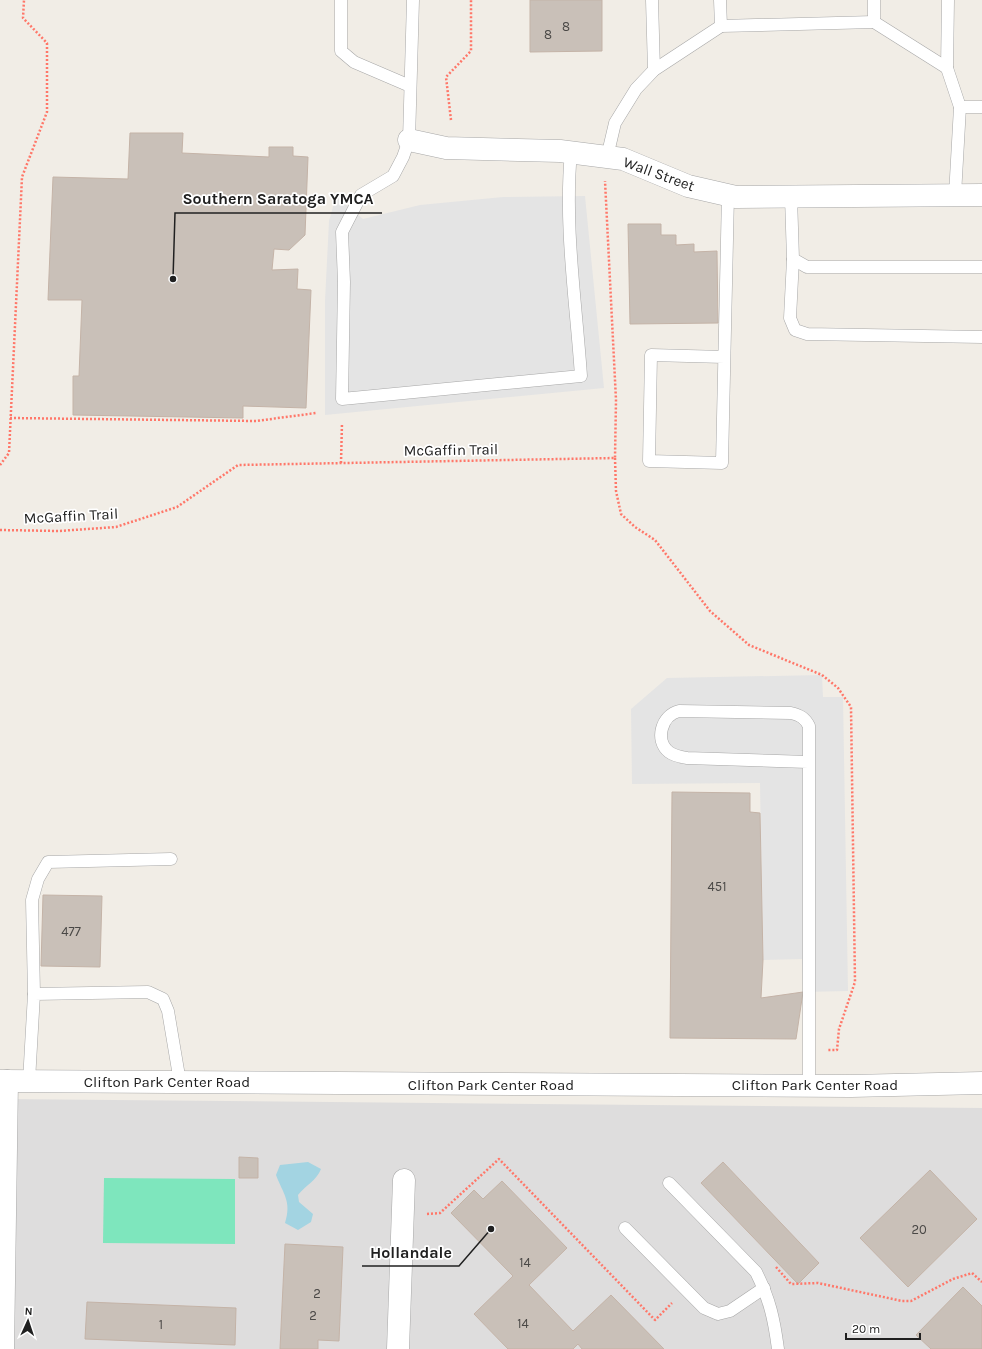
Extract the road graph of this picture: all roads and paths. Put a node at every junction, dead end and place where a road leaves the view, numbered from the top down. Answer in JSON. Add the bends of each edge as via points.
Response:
{"nodes":[{"id":1,"x":24,"y":0,"type":"edge"},
{"id":2,"x":341,"y":0,"type":"edge"},
{"id":3,"x":413,"y":0,"type":"edge"},
{"id":4,"x":471,"y":0,"type":"edge"},
{"id":5,"x":652,"y":0,"type":"edge"},
{"id":6,"x":720,"y":0,"type":"edge"},
{"id":7,"x":874,"y":0,"type":"edge"},
{"id":8,"x":948,"y":0,"type":"edge"},
{"id":9,"x":874,"y":22,"type":"junction"},
{"id":10,"x":721,"y":26,"type":"junction"},
{"id":11,"x":947,"y":68,"type":"junction"},
{"id":12,"x":654,"y":70,"type":"junction"},
{"id":13,"x":410,"y":86,"type":"junction"},
{"id":14,"x":960,"y":107,"type":"junction"},
{"id":15,"x":982,"y":107,"type":"edge"},
{"id":16,"x":451,"y":120,"type":"dead end"},
{"id":17,"x":409,"y":140,"type":"junction"},
{"id":18,"x":571,"y":152,"type":"junction"},
{"id":19,"x":602,"y":156,"type":"junction"},
{"id":20,"x":728,"y":195,"type":"junction"},
{"id":21,"x":955,"y":195,"type":"junction"},
{"id":22,"x":982,"y":195,"type":"edge"},
{"id":23,"x":791,"y":197,"type":"junction"},
{"id":24,"x":793,"y":259,"type":"junction"},
{"id":25,"x":982,"y":267,"type":"edge"},
{"id":26,"x":982,"y":337,"type":"edge"},
{"id":27,"x":724,"y":357,"type":"junction"},
{"id":28,"x":316,"y":413,"type":"dead end"},
{"id":29,"x":10,"y":418,"type":"junction"},
{"id":30,"x":342,"y":422,"type":"dead end"},
{"id":31,"x":341,"y":463,"type":"junction"},
{"id":32,"x":0,"y":465,"type":"edge"},
{"id":33,"x":0,"y":530,"type":"edge"},
{"id":34,"x":808,"y":762,"type":"junction"},
{"id":35,"x":171,"y":859,"type":"dead end"},
{"id":36,"x":34,"y":994,"type":"junction"},
{"id":37,"x":4,"y":1081,"type":"edge"},
{"id":38,"x":30,"y":1081,"type":"junction"},
{"id":39,"x":180,"y":1082,"type":"junction"},
{"id":40,"x":982,"y":1083,"type":"edge"},
{"id":41,"x":809,"y":1086,"type":"junction"},
{"id":42,"x":404,"y":1180,"type":"dead end"},
{"id":43,"x":669,"y":1183,"type":"dead end"},
{"id":44,"x":402,"y":1215,"type":"junction"},
{"id":45,"x":625,"y":1228,"type":"dead end"},
{"id":46,"x":771,"y":1262,"type":"dead end"},
{"id":47,"x":982,"y":1282,"type":"edge"},
{"id":48,"x":764,"y":1288,"type":"junction"},
{"id":49,"x":685,"y":1291,"type":"junction"},
{"id":50,"x":3,"y":1349,"type":"edge"},
{"id":51,"x":398,"y":1349,"type":"edge"},
{"id":52,"x":778,"y":1349,"type":"edge"}],
"edges":[{"from":1,"to":29,"type":"path","via":[[23,18],[47,43],[47,112],[22,177]]},
{"from":2,"to":13,"type":"lane","via":[[341,51],[354,62]]},
{"from":3,"to":13,"type":"lane"},
{"from":4,"to":16,"type":"path","via":[[471,51],[446,77]]},
{"from":5,"to":12,"type":"lane"},
{"from":6,"to":10,"type":"lane"},
{"from":7,"to":9,"type":"lane"},
{"from":8,"to":11,"type":"lane"},
{"from":9,"to":10,"type":"lane"},
{"from":9,"to":11,"type":"lane"},
{"from":10,"to":12,"type":"lane"},
{"from":11,"to":14,"type":"lane"},
{"from":12,"to":19,"type":"lane","via":[[636,89],[615,123]]},
{"from":13,"to":17,"type":"lane"},
{"from":14,"to":15,"type":"lane"},
{"from":14,"to":21,"type":"lane"},
{"from":17,"to":18,"type":"street","name":"Wall Street","via":[[446,148]]},
{"from":17,"to":18,"type":"lane","via":[[393,176],[361,195],[342,232],[342,399],[581,376],[569,222],[568,182]]},
{"from":18,"to":19,"type":"street","name":"Wall Street"},
{"from":19,"to":20,"type":"street","name":"Wall Street","via":[[623,159],[688,186]]},
{"from":19,"to":31,"type":"path","name":"McGaffin Trail","via":[[606,183],[616,400],[615,458]]},
{"from":20,"to":23,"type":"street","name":"Wall Street"},
{"from":20,"to":27,"type":"lane"},
{"from":21,"to":22,"type":"street","name":"Wall Street"},
{"from":21,"to":23,"type":"street","name":"Wall Street"},
{"from":23,"to":24,"type":"lane"},
{"from":24,"to":25,"type":"lane","via":[[807,267]]},
{"from":24,"to":26,"type":"lane","via":[[790,318],[795,330],[807,334]]},
{"from":27,"to":27,"type":"lane","via":[[651,355],[649,461],[722,463]]},
{"from":28,"to":29,"type":"path","via":[[256,421]]},
{"from":29,"to":32,"type":"path","via":[[9,453]]},
{"from":30,"to":31,"type":"path"},
{"from":31,"to":33,"type":"path","name":"McGaffin Trail","via":[[238,465],[177,507],[116,527],[59,531]]},
{"from":34,"to":34,"type":"lane","via":[[809,726],[800,715],[679,712],[666,717],[662,726],[662,743],[668,752],[675,756]]},
{"from":34,"to":41,"type":"lane"},
{"from":35,"to":36,"type":"lane","via":[[48,862],[38,879],[32,900]]},
{"from":36,"to":38,"type":"lane"},
{"from":36,"to":39,"type":"lane","via":[[148,992],[163,999],[168,1011]]},
{"from":37,"to":38,"type":"street","name":"Clifton Park Center Road"},
{"from":37,"to":50,"type":"street"},
{"from":38,"to":39,"type":"street","name":"Clifton Park Center Road"},
{"from":39,"to":41,"type":"street","name":"Clifton Park Center Road"},
{"from":40,"to":41,"type":"street","name":"Clifton Park Center Road"},
{"from":42,"to":44,"type":"street"},
{"from":43,"to":48,"type":"lane","via":[[756,1272]]},
{"from":44,"to":49,"type":"path","via":[[440,1213],[499,1159],[655,1320]]},
{"from":44,"to":51,"type":"street"},
{"from":45,"to":49,"type":"lane"},
{"from":46,"to":47,"type":"path","via":[[791,1284],[818,1283],[902,1301],[911,1301],[953,1279],[972,1273]]},
{"from":48,"to":49,"type":"lane","via":[[730,1311],[718,1314],[704,1308]]},
{"from":48,"to":52,"type":"lane","via":[[774,1315]]}]}
